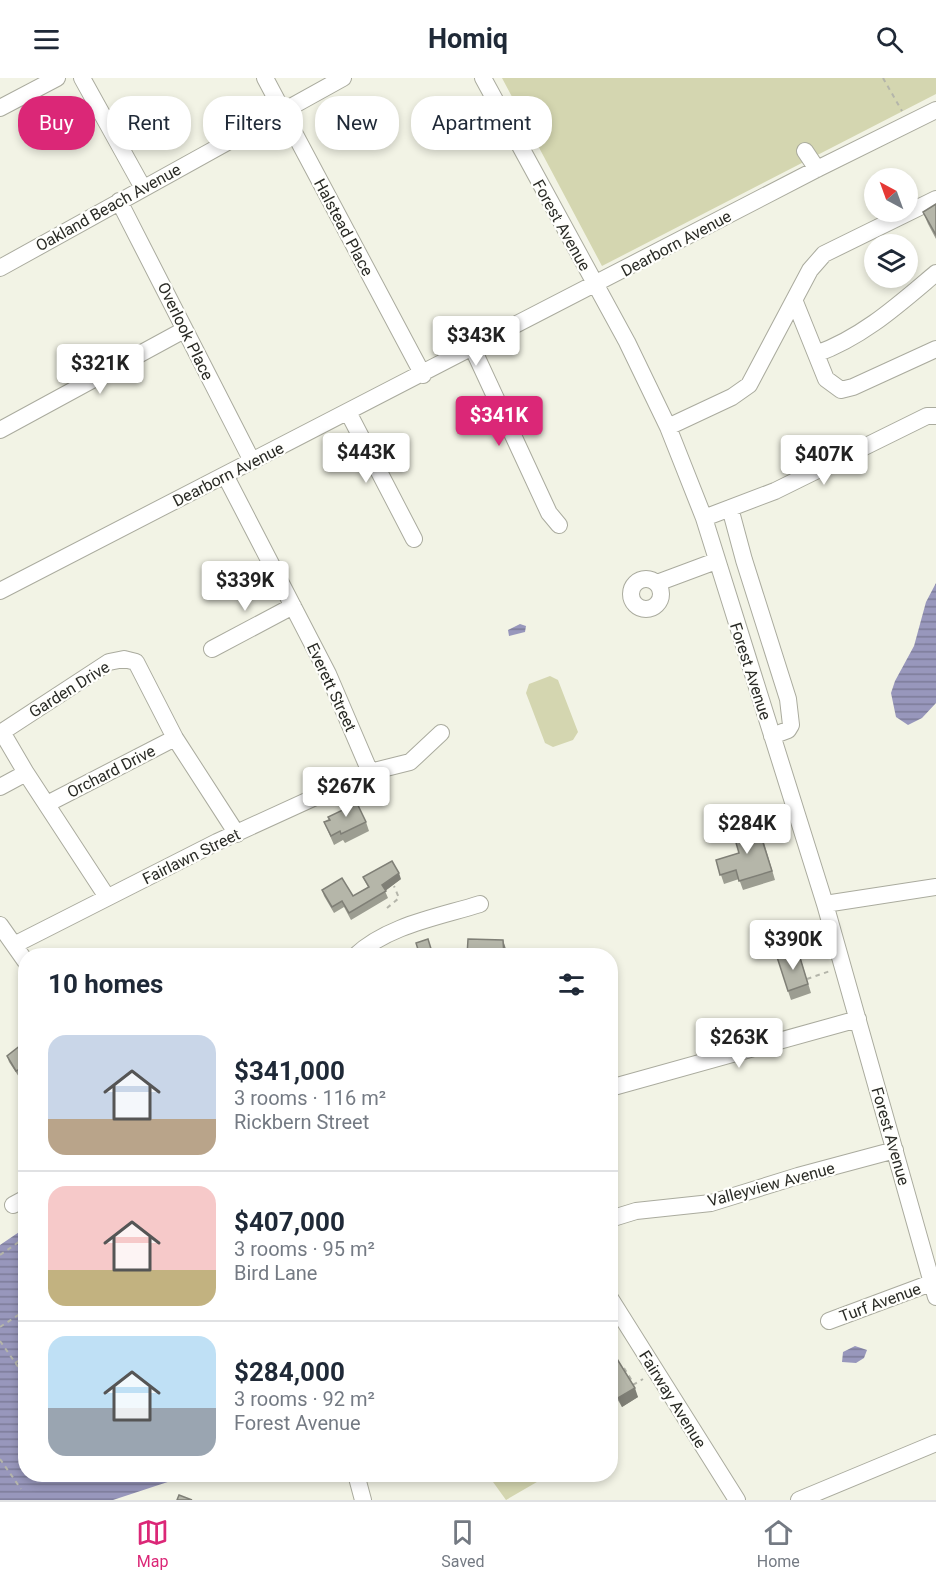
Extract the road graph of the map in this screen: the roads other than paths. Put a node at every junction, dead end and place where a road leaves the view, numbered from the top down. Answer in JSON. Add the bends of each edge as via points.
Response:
{"nodes":[{"id":1,"x":57,"y":78,"type":"edge"},
{"id":2,"x":82,"y":78,"type":"edge"},
{"id":3,"x":265,"y":78,"type":"edge"},
{"id":4,"x":343,"y":78,"type":"edge"},
{"id":5,"x":483,"y":78,"type":"edge"},
{"id":6,"x":275,"y":96,"type":"edge"},
{"id":7,"x":303,"y":99,"type":"edge"},
{"id":8,"x":0,"y":108,"type":"edge"},
{"id":9,"x":936,"y":110,"type":"edge"},
{"id":10,"x":303,"y":149,"type":"edge"},
{"id":11,"x":211,"y":150,"type":"edge"},
{"id":12,"x":805,"y":151,"type":"dead end"},
{"id":13,"x":817,"y":169,"type":"junction"},
{"id":14,"x":143,"y":188,"type":"junction"},
{"id":15,"x":936,"y":199,"type":"edge"},
{"id":16,"x":118,"y":201,"type":"junction"},
{"id":17,"x":0,"y":268,"type":"edge"},
{"id":18,"x":936,"y":273,"type":"edge"},
{"id":19,"x":596,"y":284,"type":"junction"},
{"id":20,"x":795,"y":302,"type":"junction"},
{"id":21,"x":184,"y":330,"type":"junction"},
{"id":22,"x":473,"y":349,"type":"junction"},
{"id":23,"x":936,"y":349,"type":"edge"},
{"id":24,"x":816,"y":354,"type":"junction"},
{"id":25,"x":423,"y":375,"type":"junction"},
{"id":26,"x":348,"y":412,"type":"junction"},
{"id":27,"x":936,"y":416,"type":"edge"},
{"id":28,"x":668,"y":427,"type":"junction"},
{"id":29,"x":0,"y":430,"type":"edge"},
{"id":30,"x":252,"y":461,"type":"junction"},
{"id":31,"x":225,"y":475,"type":"junction"},
{"id":32,"x":730,"y":508,"type":"junction"},
{"id":33,"x":704,"y":518,"type":"junction"},
{"id":34,"x":559,"y":525,"type":"dead end"},
{"id":35,"x":414,"y":539,"type":"dead end"},
{"id":36,"x":716,"y":561,"type":"junction"},
{"id":37,"x":0,"y":571,"type":"edge"},
{"id":38,"x":657,"y":583,"type":"dead end"},
{"id":39,"x":4,"y":589,"type":"edge"},
{"id":40,"x":293,"y":606,"type":"junction"},
{"id":41,"x":212,"y":649,"type":"dead end"},
{"id":42,"x":117,"y":660,"type":"joint"},
{"id":43,"x":441,"y":734,"type":"dead end"},
{"id":44,"x":772,"y":736,"type":"junction"},
{"id":45,"x":175,"y":738,"type":"junction"},
{"id":46,"x":370,"y":772,"type":"junction"},
{"id":47,"x":26,"y":773,"type":"junction"},
{"id":48,"x":0,"y":787,"type":"edge"},
{"id":49,"x":47,"y":804,"type":"junction"},
{"id":50,"x":237,"y":834,"type":"junction"},
{"id":51,"x":936,"y":886,"type":"edge"},
{"id":52,"x":107,"y":897,"type":"junction"},
{"id":53,"x":480,"y":904,"type":"dead end"},
{"id":54,"x":825,"y":904,"type":"junction"},
{"id":55,"x":0,"y":925,"type":"edge"},
{"id":56,"x":14,"y":945,"type":"junction"},
{"id":57,"x":366,"y":948,"type":"edge"},
{"id":58,"x":18,"y":951,"type":"edge"},
{"id":59,"x":858,"y":1019,"type":"junction"},
{"id":60,"x":618,"y":1086,"type":"edge"},
{"id":61,"x":895,"y":1150,"type":"junction"},
{"id":62,"x":618,"y":1217,"type":"edge"},
{"id":63,"x":934,"y":1290,"type":"edge"},
{"id":64,"x":618,"y":1311,"type":"edge"},
{"id":65,"x":829,"y":1321,"type":"dead end"},
{"id":66,"x":936,"y":1443,"type":"edge"},
{"id":67,"x":358,"y":1482,"type":"edge"},
{"id":68,"x":363,"y":1500,"type":"edge"},
{"id":69,"x":737,"y":1500,"type":"edge"},
{"id":70,"x":799,"y":1500,"type":"edge"}],
"edges":[{"from":1,"to":8,"type":"street"},
{"from":2,"to":14,"type":"street"},
{"from":3,"to":6,"type":"street","name":"Halstead Place"},
{"from":4,"to":7,"type":"street","name":"Oakland Beach Avenue"},
{"from":5,"to":19,"type":"street","name":"Forest Avenue"},
{"from":9,"to":13,"type":"street","name":"Dearborn Avenue"},
{"from":10,"to":25,"type":"street","name":"Halstead Place"},
{"from":11,"to":14,"type":"street","name":"Oakland Beach Avenue"},
{"from":12,"to":13,"type":"street"},
{"from":13,"to":19,"type":"street","name":"Dearborn Avenue"},
{"from":14,"to":16,"type":"street","name":"Oakland Beach Avenue"},
{"from":15,"to":20,"type":"street","via":[[824,254],[810,270]]},
{"from":16,"to":17,"type":"street","name":"Oakland Beach Avenue"},
{"from":16,"to":21,"type":"street","name":"Overlook Place"},
{"from":18,"to":24,"type":"street","via":[[874,325]]},
{"from":19,"to":22,"type":"street","name":"Dearborn Avenue"},
{"from":19,"to":28,"type":"street","name":"Forest Avenue"},
{"from":20,"to":24,"type":"street"},
{"from":20,"to":28,"type":"street","via":[[749,385]]},
{"from":21,"to":29,"type":"street"},
{"from":21,"to":30,"type":"street","name":"Overlook Place"},
{"from":22,"to":25,"type":"street","name":"Dearborn Avenue"},
{"from":22,"to":34,"type":"street","via":[[549,513]]},
{"from":23,"to":24,"type":"street","via":[[841,390],[826,379]]},
{"from":25,"to":26,"type":"street","name":"Dearborn Avenue"},
{"from":26,"to":30,"type":"street","name":"Dearborn Avenue"},
{"from":26,"to":35,"type":"street"},
{"from":27,"to":32,"type":"street","via":[[927,416],[775,491]]},
{"from":28,"to":33,"type":"street","name":"Forest Avenue"},
{"from":30,"to":31,"type":"street","name":"Dearborn Avenue"},
{"from":31,"to":39,"type":"street","name":"Dearborn Avenue"},
{"from":31,"to":40,"type":"street","name":"Everett Street"},
{"from":32,"to":33,"type":"street"},
{"from":32,"to":44,"type":"street","via":[[788,699],[791,725]]},
{"from":33,"to":36,"type":"street","name":"Forest Avenue"},
{"from":36,"to":38,"type":"street"},
{"from":36,"to":44,"type":"street","name":"Forest Avenue"},
{"from":37,"to":39,"type":"street"},
{"from":40,"to":41,"type":"street"},
{"from":40,"to":46,"type":"street","name":"Everett Street","via":[[328,674]]},
{"from":42,"to":45,"type":"street","name":"Orchard Drive","via":[[136,662]]},
{"from":42,"to":47,"type":"street","name":"Garden Drive","via":[[4,729],[2,732]]},
{"from":43,"to":46,"type":"street","name":"Fairlawn Street","via":[[410,762]]},
{"from":44,"to":54,"type":"street","name":"Forest Avenue"},
{"from":45,"to":49,"type":"street","name":"Orchard Drive"},
{"from":45,"to":50,"type":"street","name":"Orchard Drive"},
{"from":46,"to":50,"type":"street","name":"Fairlawn Street"},
{"from":47,"to":48,"type":"street"},
{"from":47,"to":49,"type":"street","name":"Garden Drive"},
{"from":49,"to":52,"type":"street","name":"Garden Drive"},
{"from":50,"to":52,"type":"street","name":"Fairlawn Street"},
{"from":51,"to":54,"type":"street"},
{"from":52,"to":56,"type":"street","name":"Fairlawn Street"},
{"from":53,"to":57,"type":"street","via":[[400,929]]},
{"from":54,"to":59,"type":"street","name":"Forest Avenue"},
{"from":55,"to":56,"type":"street"},
{"from":56,"to":58,"type":"street"},
{"from":59,"to":60,"type":"street"},
{"from":59,"to":61,"type":"street","name":"Forest Avenue"},
{"from":61,"to":62,"type":"street","name":"Valleyview Avenue","via":[[711,1203]]},
{"from":61,"to":63,"type":"street","name":"Forest Avenue"},
{"from":63,"to":65,"type":"street","name":"Turf Avenue"},
{"from":64,"to":69,"type":"street","name":"Fairway Avenue"},
{"from":66,"to":70,"type":"street"},
{"from":67,"to":68,"type":"street"}]}
